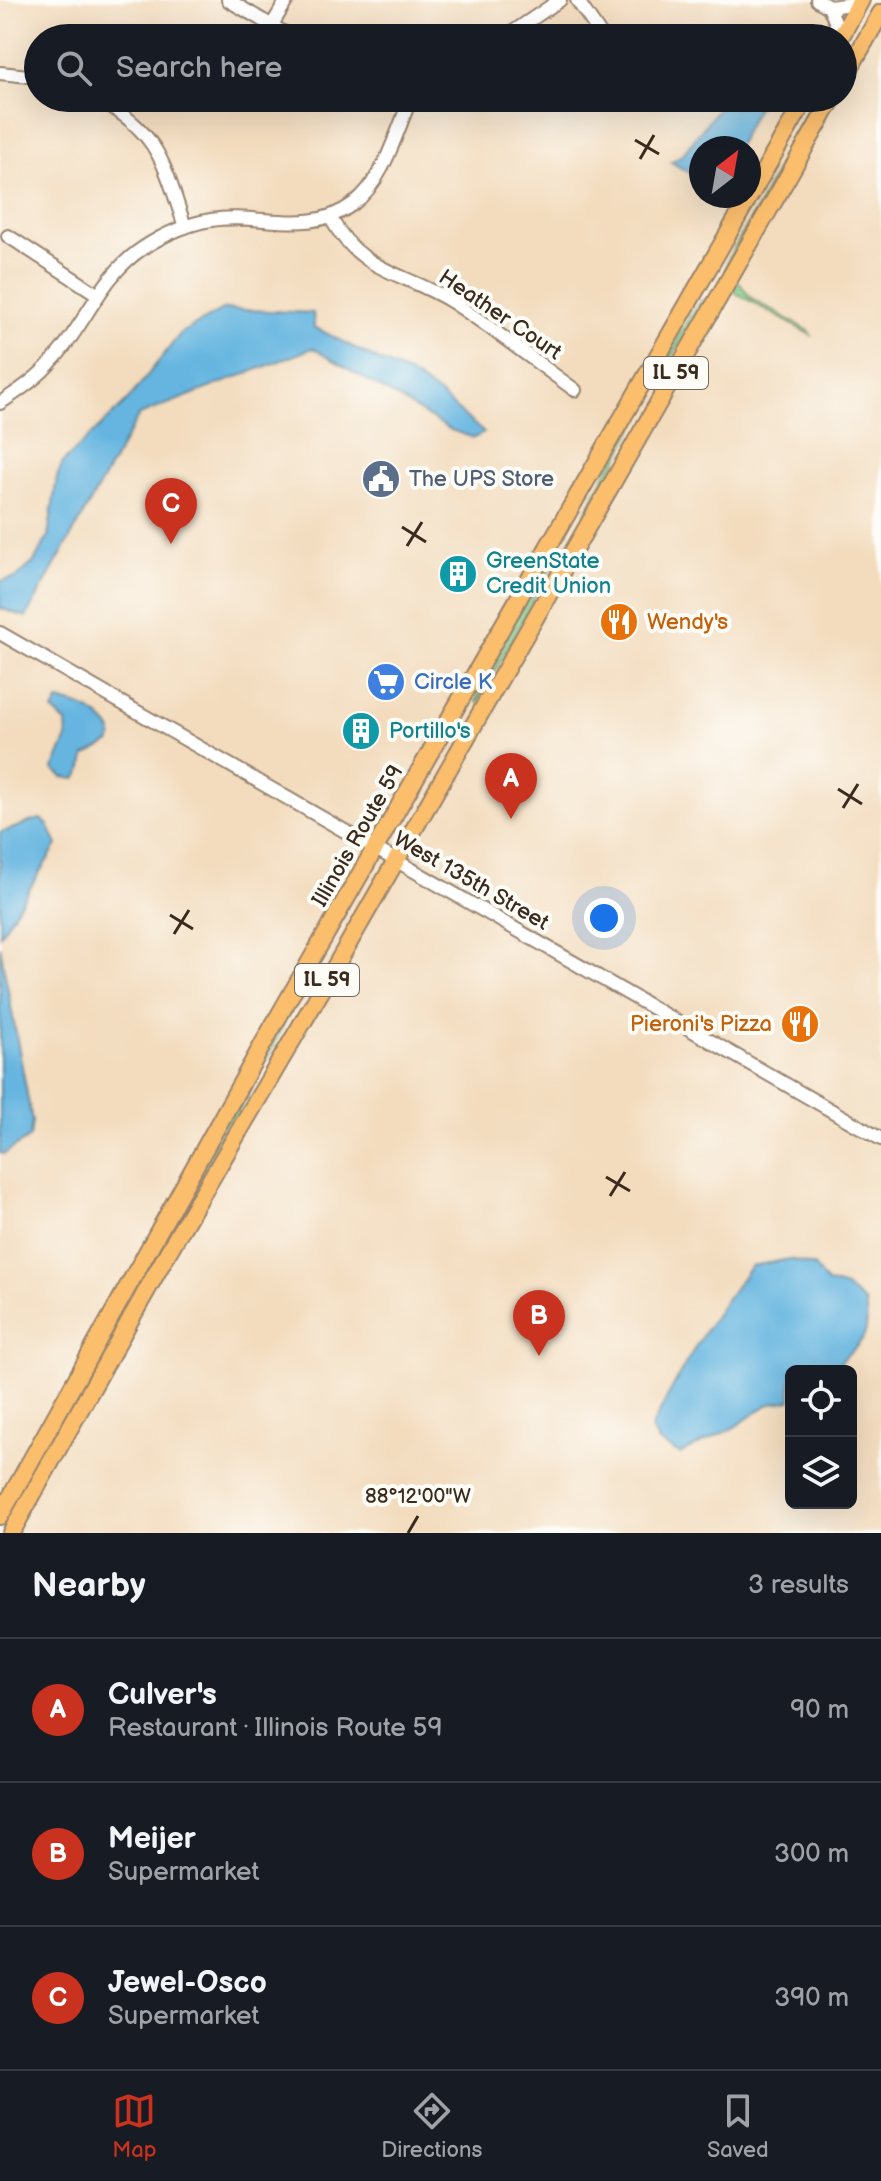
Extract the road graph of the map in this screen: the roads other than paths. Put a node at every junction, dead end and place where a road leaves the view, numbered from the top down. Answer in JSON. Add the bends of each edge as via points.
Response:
{"nodes":[{"id":1,"x":228,"y":0,"type":"edge"},
{"id":2,"x":287,"y":0,"type":"edge"},
{"id":3,"x":560,"y":0,"type":"edge"},
{"id":4,"x":577,"y":0,"type":"edge"},
{"id":5,"x":860,"y":2,"type":"edge"},
{"id":6,"x":823,"y":3,"type":"edge"},
{"id":7,"x":881,"y":13,"type":"edge"},
{"id":8,"x":270,"y":24,"type":"edge"},
{"id":9,"x":273,"y":24,"type":"edge"},
{"id":10,"x":525,"y":24,"type":"edge"},
{"id":11,"x":593,"y":24,"type":"edge"},
{"id":12,"x":834,"y":24,"type":"edge"},
{"id":13,"x":847,"y":24,"type":"edge"},
{"id":14,"x":857,"y":55,"type":"edge"},
{"id":15,"x":0,"y":73,"type":"edge"},
{"id":16,"x":24,"y":76,"type":"edge"},
{"id":17,"x":121,"y":112,"type":"edge"},
{"id":18,"x":404,"y":112,"type":"edge"},
{"id":19,"x":798,"y":112,"type":"edge"},
{"id":20,"x":825,"y":112,"type":"edge"},
{"id":21,"x":330,"y":217,"type":"junction"},
{"id":22,"x":185,"y":227,"type":"junction"},
{"id":23,"x":8,"y":236,"type":"dead end"},
{"id":24,"x":707,"y":272,"type":"junction"},
{"id":25,"x":723,"y":292,"type":"junction"},
{"id":26,"x":97,"y":294,"type":"junction"},
{"id":27,"x":575,"y":390,"type":"dead end"},
{"id":28,"x":0,"y":403,"type":"edge"},
{"id":29,"x":0,"y":633,"type":"edge"},
{"id":30,"x":375,"y":850,"type":"junction"},
{"id":31,"x":395,"y":861,"type":"junction"},
{"id":32,"x":881,"y":1139,"type":"edge"},
{"id":33,"x":193,"y":1169,"type":"junction"},
{"id":34,"x":193,"y":1208,"type":"junction"},
{"id":35,"x":0,"y":1516,"type":"edge"},
{"id":36,"x":8,"y":1529,"type":"edge"}],
"edges":[{"from":1,"to":8,"type":"street"},
{"from":2,"to":9,"type":"street"},
{"from":3,"to":10,"type":"street"},
{"from":4,"to":11,"type":"street"},
{"from":5,"to":6,"type":"street"},
{"from":5,"to":13,"type":"main road"},
{"from":6,"to":12,"type":"street"},
{"from":7,"to":14,"type":"main road"},
{"from":15,"to":16,"type":"street"},
{"from":17,"to":22,"type":"street","via":[[153,142]]},
{"from":18,"to":21,"type":"street","via":[[370,184],[354,204]]},
{"from":19,"to":24,"type":"main road","name":"Illinois Route 59","number":"IL 59"},
{"from":20,"to":25,"type":"main road","name":"Illinois Route 59","number":"IL 59"},
{"from":21,"to":22,"type":"street","via":[[307,223],[210,220]]},
{"from":21,"to":27,"type":"street","name":"Heather Court","via":[[366,260],[453,303]]},
{"from":22,"to":26,"type":"street","via":[[142,249]]},
{"from":23,"to":26,"type":"street"},
{"from":24,"to":25,"type":"main road"},
{"from":24,"to":30,"type":"main road","name":"Illinois Route 59","number":"IL 59"},
{"from":25,"to":31,"type":"main road","name":"Illinois Route 59","number":"IL 59"},
{"from":26,"to":28,"type":"street","via":[[53,361]]},
{"from":29,"to":30,"type":"street","name":"West 135th Street"},
{"from":30,"to":31,"type":"street","name":"West 135th Street"},
{"from":30,"to":33,"type":"main road","name":"Illinois Route 59","number":"IL 59"},
{"from":31,"to":32,"type":"street","name":"West 135th Street"},
{"from":31,"to":34,"type":"main road","name":"Illinois Route 59","number":"IL 59"},
{"from":33,"to":34,"type":"main road"},
{"from":33,"to":35,"type":"main road","name":"Illinois Route 59","number":"IL 59"},
{"from":34,"to":36,"type":"main road","name":"Illinois Route 59","number":"IL 59"}]}
